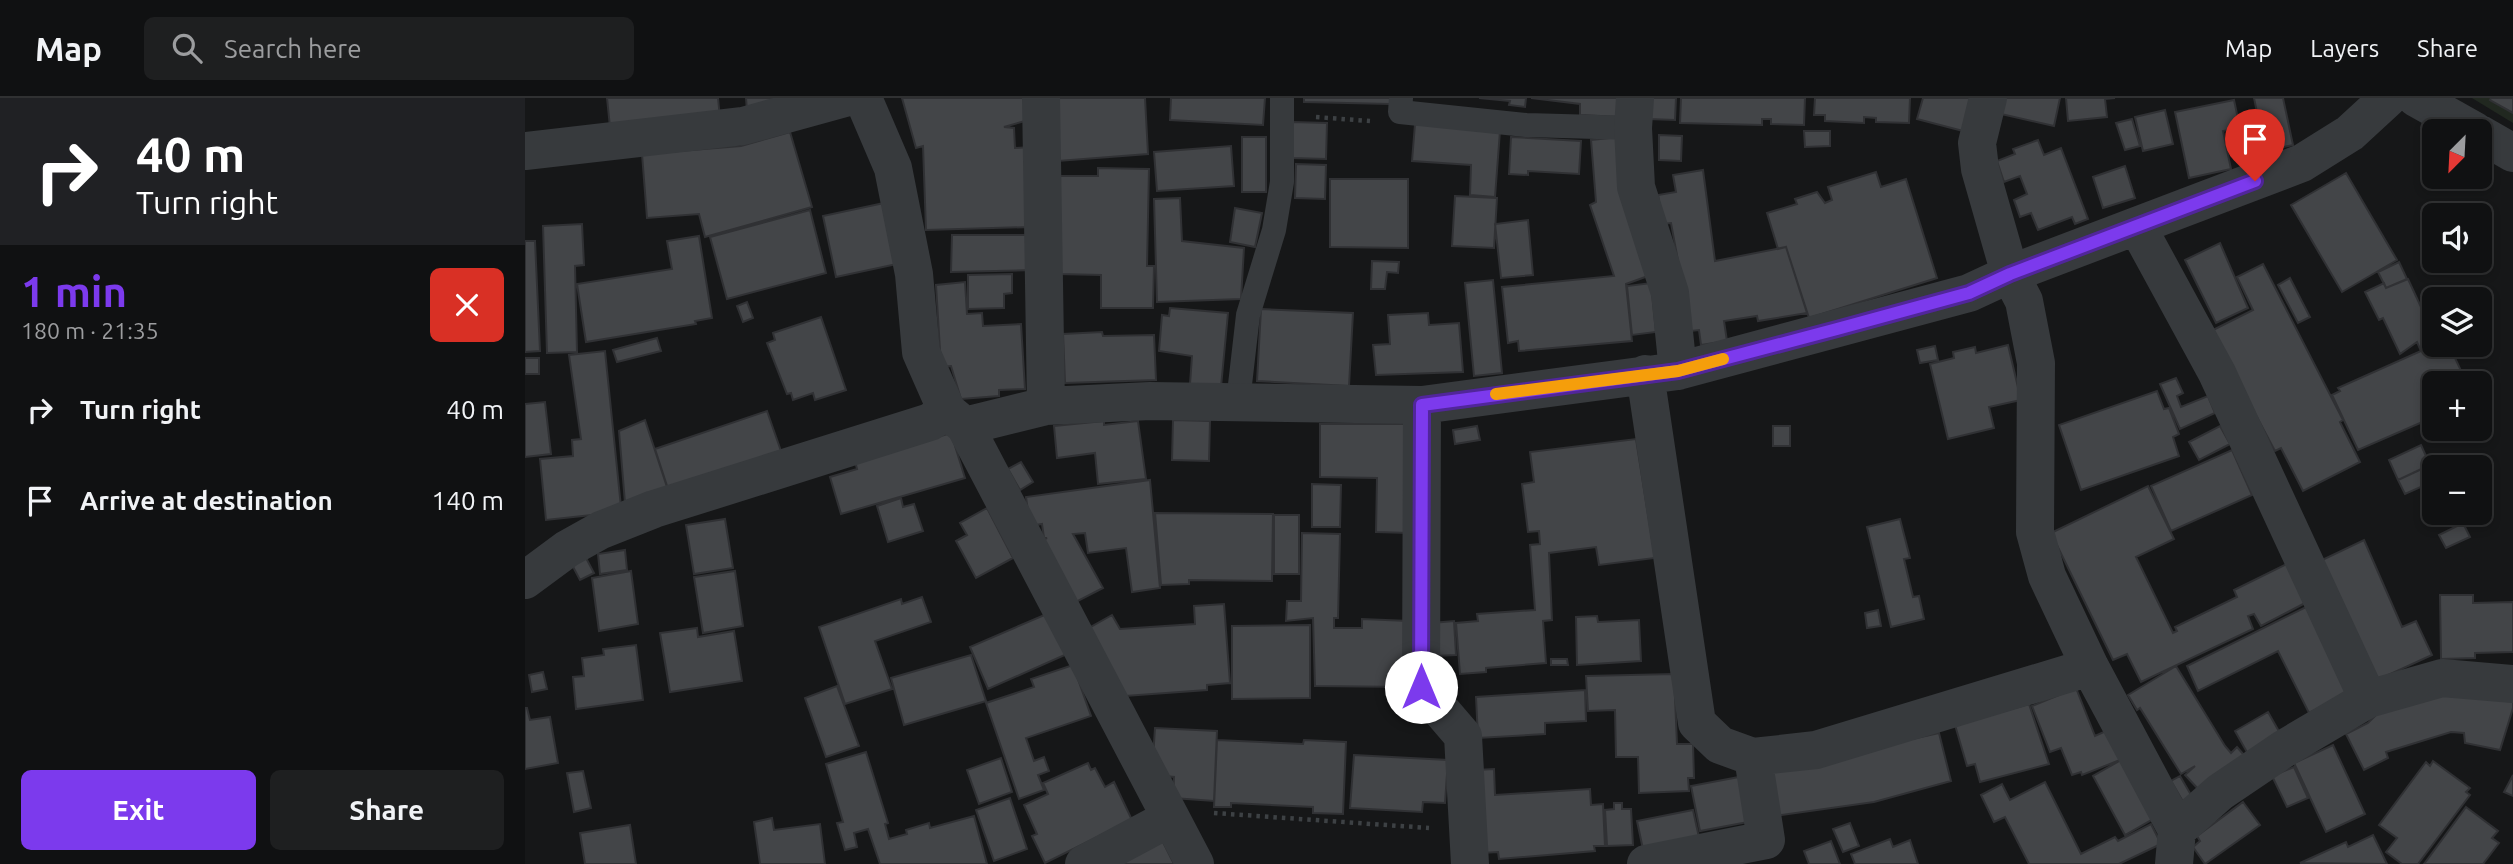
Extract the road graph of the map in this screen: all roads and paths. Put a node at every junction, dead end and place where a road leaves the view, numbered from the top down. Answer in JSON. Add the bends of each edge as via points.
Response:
{"nodes":[{"id":1,"x":845,"y":98,"type":"edge"},
{"id":2,"x":863,"y":98,"type":"edge"},
{"id":3,"x":1041,"y":98,"type":"edge"},
{"id":4,"x":1988,"y":98,"type":"edge"},
{"id":5,"x":2388,"y":98,"type":"edge"},
{"id":6,"x":2416,"y":98,"type":"edge"},
{"id":7,"x":1401,"y":105,"type":"edge"},
{"id":8,"x":1283,"y":106,"type":"edge"},
{"id":9,"x":1634,"y":113,"type":"edge"},
{"id":10,"x":2454,"y":119,"type":"edge"},
{"id":11,"x":2492,"y":141,"type":"edge"},
{"id":12,"x":525,"y":151,"type":"edge"},
{"id":13,"x":2513,"y":153,"type":"edge"},
{"id":14,"x":2137,"y":226,"type":"junction"},
{"id":15,"x":2010,"y":274,"type":"junction"},
{"id":16,"x":1661,"y":373,"type":"junction"},
{"id":17,"x":1238,"y":402,"type":"junction"},
{"id":18,"x":1422,"y":405,"type":"junction"},
{"id":19,"x":1046,"y":406,"type":"junction"},
{"id":20,"x":956,"y":418,"type":"junction"},
{"id":21,"x":525,"y":580,"type":"edge"},
{"id":22,"x":2090,"y":667,"type":"junction"},
{"id":23,"x":2513,"y":684,"type":"edge"},
{"id":24,"x":2368,"y":699,"type":"junction"},
{"id":25,"x":1753,"y":757,"type":"junction"},
{"id":26,"x":1170,"y":818,"type":"junction"},
{"id":27,"x":1469,"y":847,"type":"edge"},
{"id":28,"x":2176,"y":847,"type":"edge"},
{"id":29,"x":1084,"y":864,"type":"edge"},
{"id":30,"x":1195,"y":864,"type":"edge"},
{"id":31,"x":1646,"y":864,"type":"edge"}],
"edges":[{"from":1,"to":12,"type":"street","via":[[743,126]]},
{"from":2,"to":20,"type":"street","via":[[893,168],[914,274],[921,352]]},
{"from":3,"to":19,"type":"street"},
{"from":4,"to":15,"type":"street","via":[[1977,144],[1980,169]]},
{"from":5,"to":14,"type":"street","via":[[2350,133],[2302,163]]},
{"from":6,"to":10,"type":"street"},
{"from":7,"to":8,"type":"path","via":[[1378,122]]},
{"from":7,"to":9,"type":"lane","via":[[1525,125]]},
{"from":8,"to":17,"type":"lane","via":[[1282,182],[1274,230],[1248,315]]},
{"from":9,"to":16,"type":"street","via":[[1636,187],[1670,293]]},
{"from":11,"to":13,"type":"street"},
{"from":14,"to":15,"type":"street"},
{"from":14,"to":24,"type":"street","via":[[2217,373]]},
{"from":15,"to":16,"type":"street","via":[[1969,293]]},
{"from":15,"to":22,"type":"street","via":[[2024,301],[2036,363],[2035,532],[2047,576]]},
{"from":16,"to":18,"type":"street"},
{"from":16,"to":25,"type":"street","via":[[1697,723],[1720,745]]},
{"from":17,"to":18,"type":"street"},
{"from":17,"to":19,"type":"street"},
{"from":18,"to":27,"type":"street","via":[[1421,687],[1463,736]]},
{"from":19,"to":20,"type":"street"},
{"from":20,"to":21,"type":"street","via":[[930,422],[654,509],[601,530]]},
{"from":20,"to":26,"type":"street"},
{"from":22,"to":25,"type":"street","via":[[1816,750]]},
{"from":22,"to":28,"type":"street"},
{"from":23,"to":24,"type":"street","via":[[2442,678]]},
{"from":24,"to":28,"type":"street","via":[[2220,792]]},
{"from":25,"to":31,"type":"street","via":[[1766,840]]},
{"from":26,"to":27,"type":"path","via":[[1189,812]]},
{"from":26,"to":29,"type":"street"},
{"from":26,"to":30,"type":"street"}]}
